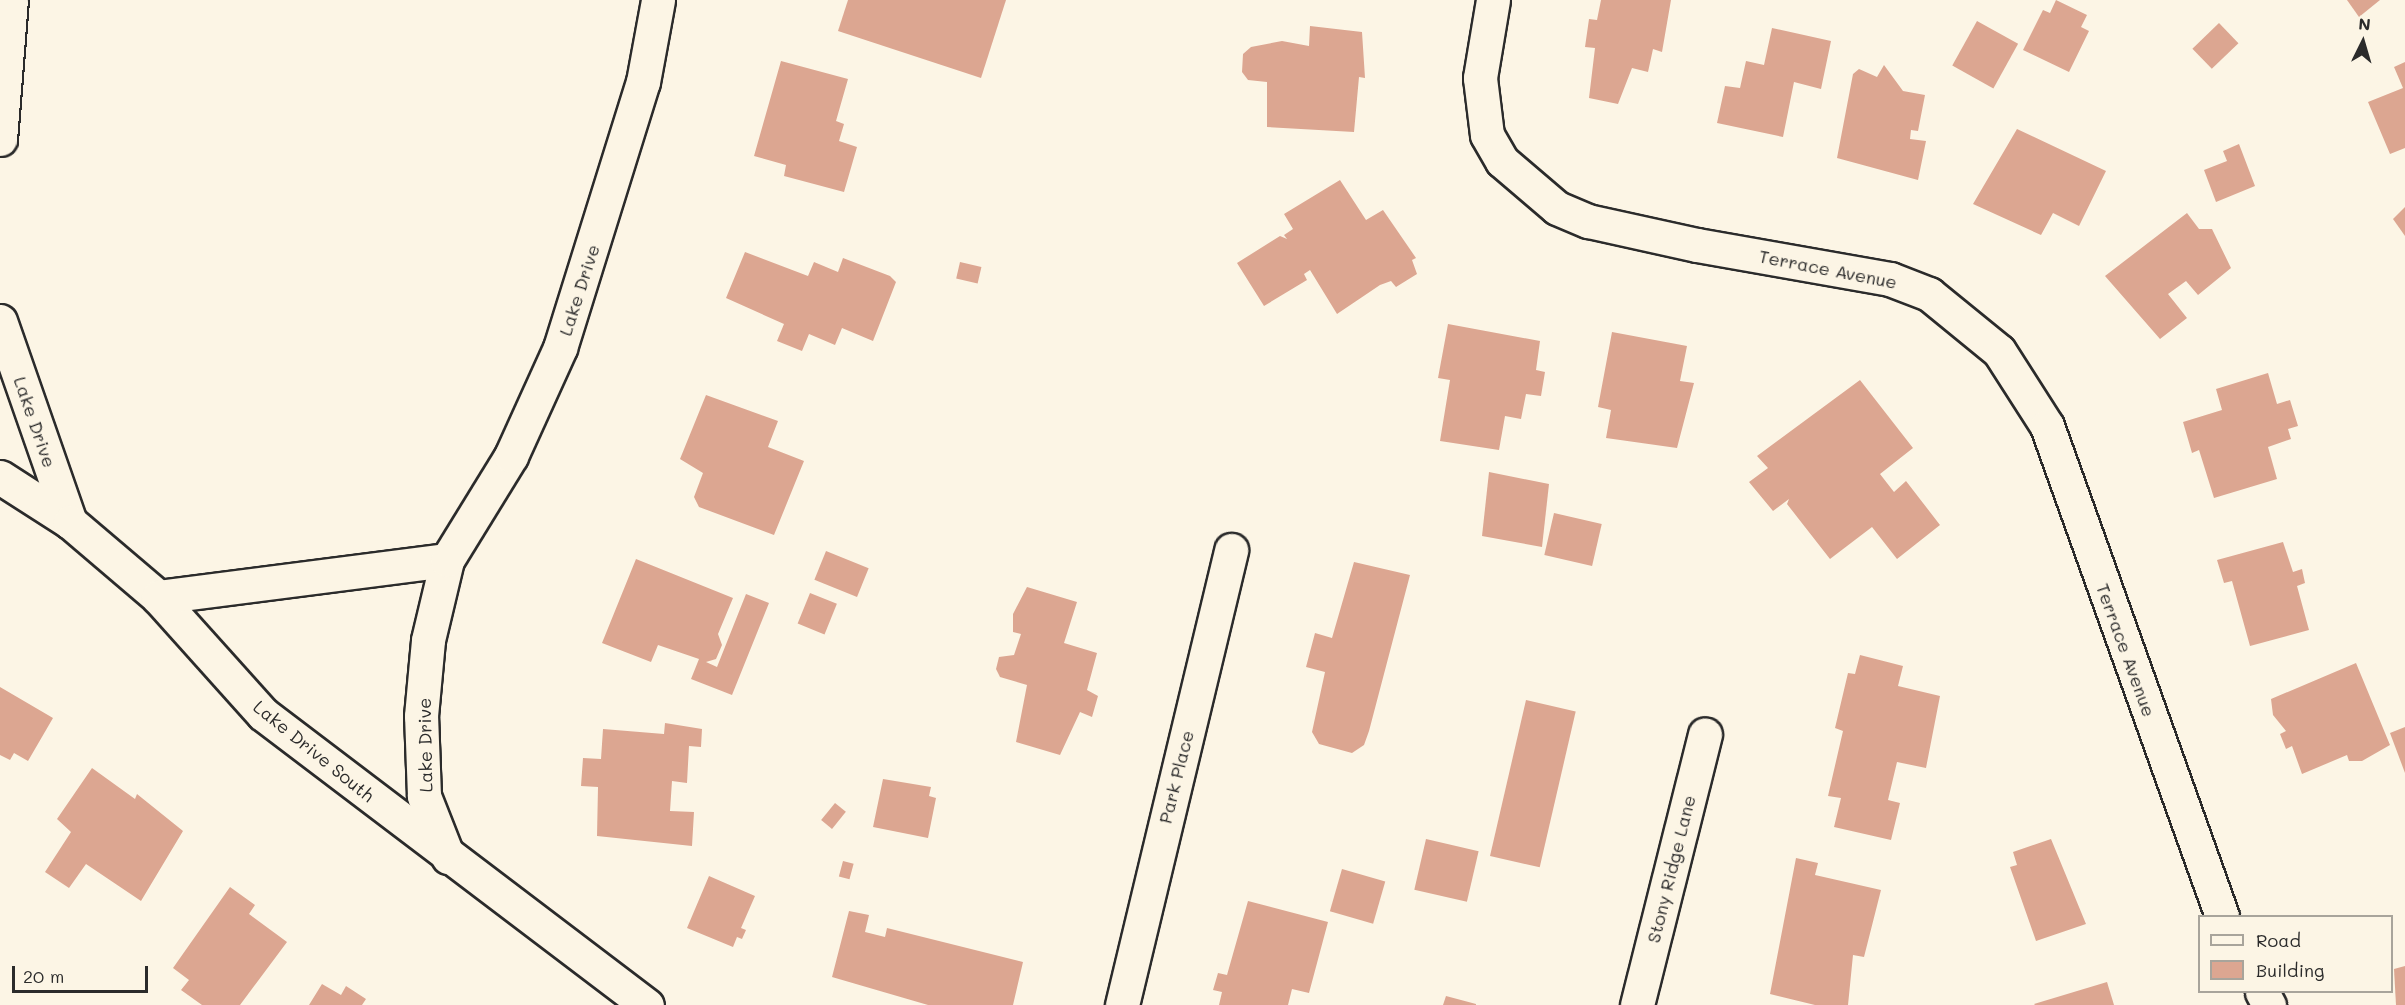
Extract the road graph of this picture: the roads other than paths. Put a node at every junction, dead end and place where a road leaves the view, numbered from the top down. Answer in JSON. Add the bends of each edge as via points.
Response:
{"nodes":[{"id":1,"x":11,"y":0,"type":"edge"},
{"id":2,"x":658,"y":0,"type":"edge"},
{"id":3,"x":1492,"y":0,"type":"edge"},
{"id":4,"x":0,"y":139,"type":"edge"},
{"id":5,"x":0,"y":321,"type":"edge"},
{"id":6,"x":0,"y":477,"type":"edge"},
{"id":7,"x":70,"y":522,"type":"junction"},
{"id":8,"x":1231,"y":550,"type":"dead end"},
{"id":9,"x":447,"y":560,"type":"junction"},
{"id":10,"x":158,"y":597,"type":"junction"},
{"id":11,"x":1705,"y":734,"type":"dead end"},
{"id":12,"x":448,"y":857,"type":"junction"},
{"id":13,"x":2222,"y":915,"type":"edge"},
{"id":14,"x":647,"y":1005,"type":"edge"},
{"id":15,"x":1122,"y":1005,"type":"edge"},
{"id":16,"x":1637,"y":1005,"type":"edge"}],
"edges":[{"from":1,"to":4,"type":"street"},
{"from":2,"to":9,"type":"street","name":"Lake Drive","via":[[643,82],[560,348],[511,456]]},
{"from":3,"to":13,"type":"street","name":"Terrace Avenue","via":[[1480,78],[1487,135],[1502,161],[1557,208],[1588,221],[1697,245],[1890,279],[1929,294],[1999,351],[2047,426]]},
{"from":5,"to":7,"type":"street","name":"Lake Drive"},
{"from":6,"to":7,"type":"street","name":"Lake Drive South"},
{"from":7,"to":10,"type":"street","name":"Lake Drive South"},
{"from":8,"to":15,"type":"street","name":"Park Place"},
{"from":9,"to":10,"type":"street"},
{"from":9,"to":12,"type":"street","name":"Lake Drive","via":[[428,640],[421,716],[424,796]]},
{"from":10,"to":12,"type":"street","name":"Lake Drive South","via":[[263,714]]},
{"from":11,"to":16,"type":"street","name":"Stony Ridge Lane"},
{"from":12,"to":14,"type":"street","name":"Lake Drive South"}]}
